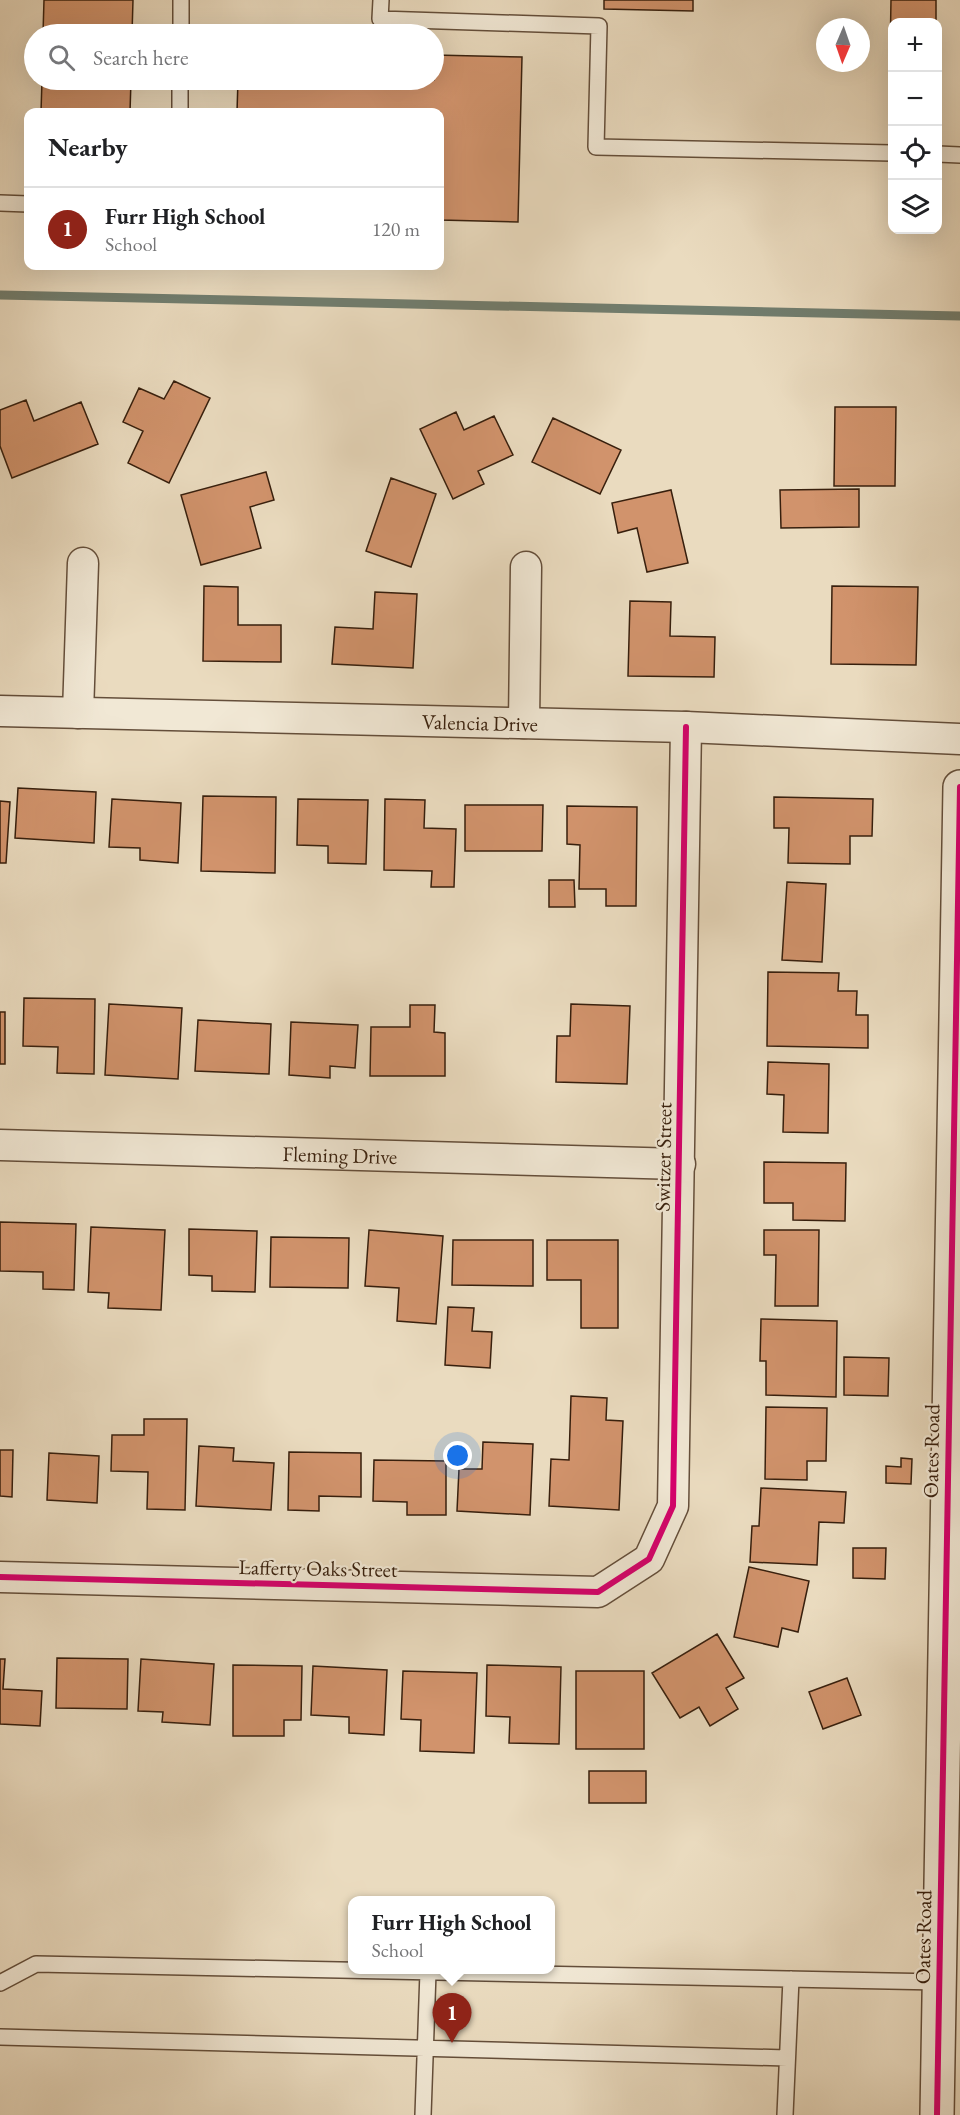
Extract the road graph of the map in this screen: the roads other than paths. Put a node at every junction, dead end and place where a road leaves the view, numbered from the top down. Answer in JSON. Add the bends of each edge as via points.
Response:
{"nodes":[{"id":1,"x":181,"y":0,"type":"edge"},
{"id":2,"x":381,"y":0,"type":"edge"},
{"id":3,"x":181,"y":24,"type":"edge"},
{"id":4,"x":180,"y":90,"type":"edge"},
{"id":5,"x":180,"y":108,"type":"edge"},
{"id":6,"x":888,"y":153,"type":"edge"},
{"id":7,"x":942,"y":154,"type":"edge"},
{"id":8,"x":960,"y":155,"type":"edge"},
{"id":9,"x":0,"y":203,"type":"edge"},
{"id":10,"x":24,"y":204,"type":"edge"},
{"id":11,"x":83,"y":563,"type":"dead end"},
{"id":12,"x":526,"y":567,"type":"dead end"},
{"id":13,"x":0,"y":711,"type":"edge"},
{"id":14,"x":78,"y":713,"type":"junction"},
{"id":15,"x":524,"y":723,"type":"junction"},
{"id":16,"x":686,"y":727,"type":"junction"},
{"id":17,"x":960,"y":739,"type":"edge"},
{"id":18,"x":960,"y":788,"type":"edge"},
{"id":19,"x":0,"y":1145,"type":"edge"},
{"id":20,"x":680,"y":1164,"type":"junction"},
{"id":21,"x":629,"y":1572,"type":"joint"},
{"id":22,"x":0,"y":1576,"type":"edge"},
{"id":23,"x":348,"y":1970,"type":"edge"},
{"id":24,"x":428,"y":1974,"type":"edge"},
{"id":25,"x":532,"y":1974,"type":"edge"},
{"id":26,"x":791,"y":1979,"type":"junction"},
{"id":27,"x":939,"y":1982,"type":"junction"},
{"id":28,"x":0,"y":1983,"type":"edge"},
{"id":29,"x":0,"y":2037,"type":"edge"},
{"id":30,"x":425,"y":2048,"type":"junction"},
{"id":31,"x":787,"y":2058,"type":"junction"},
{"id":32,"x":423,"y":2115,"type":"edge"},
{"id":33,"x":785,"y":2115,"type":"edge"},
{"id":34,"x":938,"y":2115,"type":"edge"}],
"edges":[{"from":1,"to":3,"type":"lane"},
{"from":2,"to":6,"type":"lane","via":[[380,19],[599,26],[596,147]]},
{"from":4,"to":5,"type":"lane"},
{"from":7,"to":8,"type":"lane"},
{"from":9,"to":10,"type":"lane"},
{"from":11,"to":14,"type":"street"},
{"from":12,"to":15,"type":"street"},
{"from":13,"to":14,"type":"street","name":"Valencia Drive"},
{"from":14,"to":15,"type":"street","name":"Valencia Drive"},
{"from":15,"to":16,"type":"street","name":"Valencia Drive"},
{"from":16,"to":17,"type":"street","name":"Valencia Drive"},
{"from":16,"to":20,"type":"street","name":"Switzer Street"},
{"from":18,"to":27,"type":"street","name":"Oates Road"},
{"from":19,"to":20,"type":"street","name":"Fleming Drive"},
{"from":20,"to":21,"type":"street","name":"Switzer Street","via":[[673,1506],[649,1559]]},
{"from":21,"to":22,"type":"street","name":"Lafferty Oaks Street","via":[[598,1592]]},
{"from":23,"to":28,"type":"lane","via":[[36,1964]]},
{"from":24,"to":30,"type":"lane"},
{"from":25,"to":26,"type":"lane"},
{"from":26,"to":27,"type":"lane"},
{"from":26,"to":31,"type":"lane"},
{"from":27,"to":34,"type":"street","name":"Oates Road"},
{"from":29,"to":30,"type":"lane"},
{"from":30,"to":31,"type":"lane"},
{"from":30,"to":32,"type":"lane"},
{"from":31,"to":33,"type":"lane"}]}
